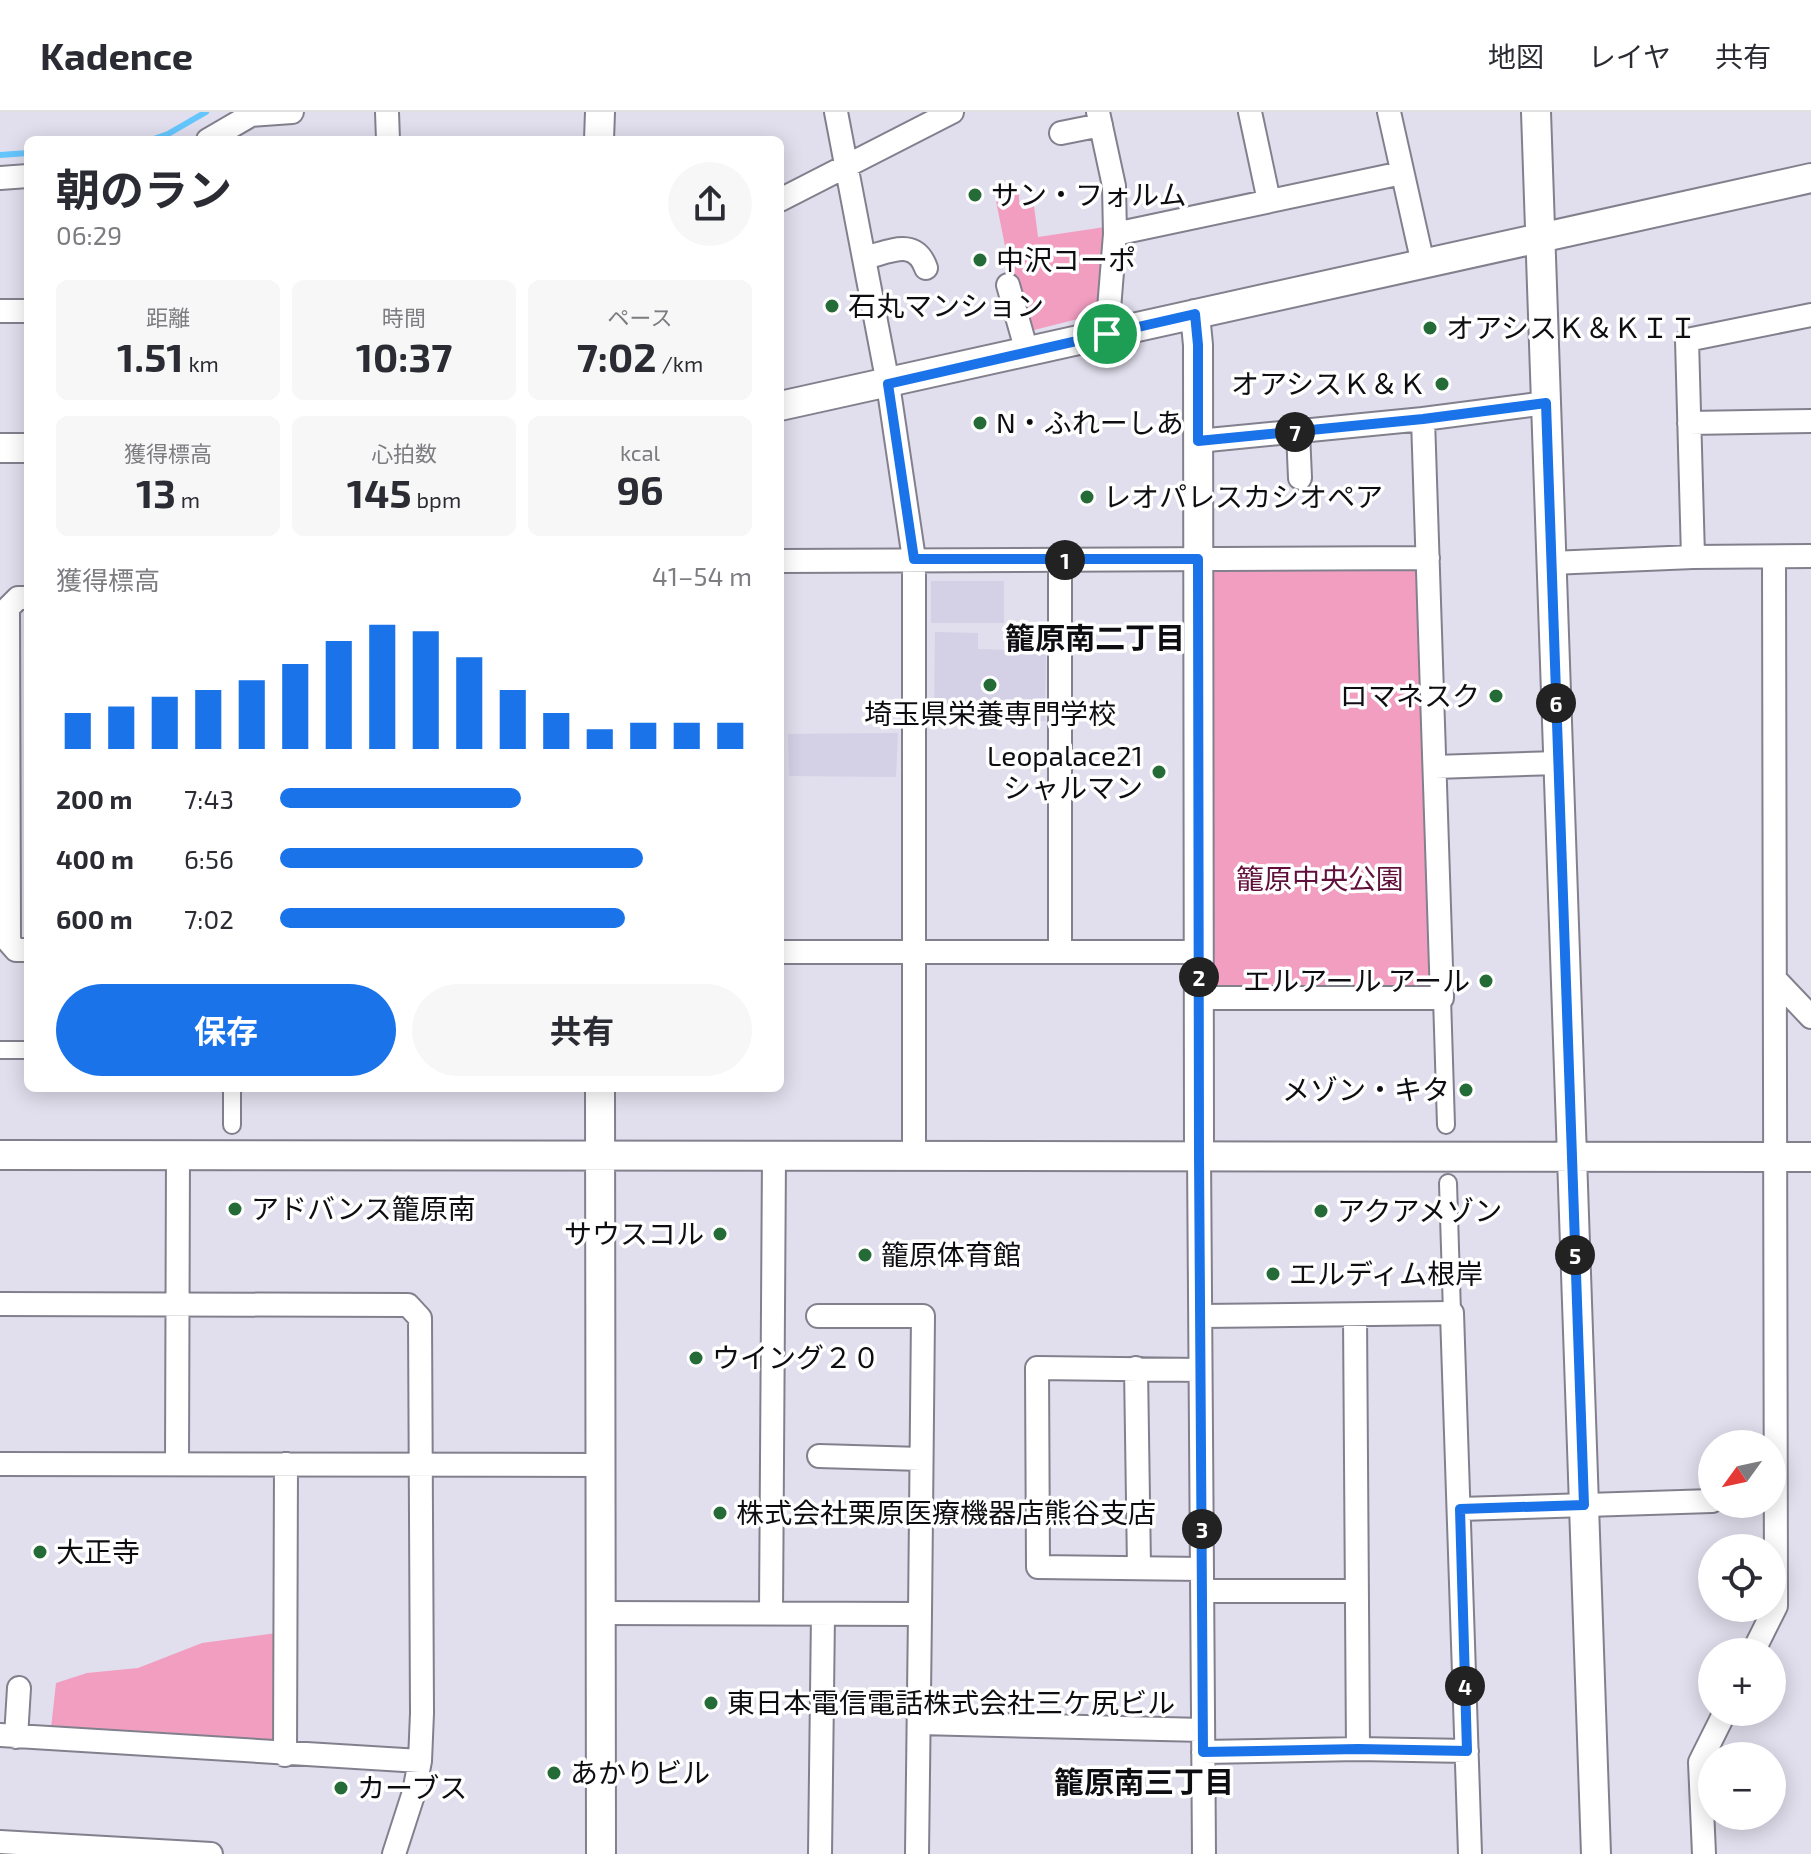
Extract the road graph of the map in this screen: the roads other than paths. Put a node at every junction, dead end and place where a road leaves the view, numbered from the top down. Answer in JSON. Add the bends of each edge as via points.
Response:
{"nodes":[{"id":1,"x":292,"y":112,"type":"edge"},
{"id":2,"x":387,"y":112,"type":"edge"},
{"id":3,"x":600,"y":112,"type":"edge"},
{"id":4,"x":836,"y":112,"type":"edge"},
{"id":5,"x":952,"y":112,"type":"edge"},
{"id":6,"x":1250,"y":112,"type":"edge"},
{"id":7,"x":1389,"y":112,"type":"edge"},
{"id":8,"x":1536,"y":112,"type":"edge"},
{"id":9,"x":1100,"y":119,"type":"edge"},
{"id":10,"x":1061,"y":133,"type":"dead end"},
{"id":11,"x":215,"y":136,"type":"edge"},
{"id":12,"x":388,"y":136,"type":"edge"},
{"id":13,"x":599,"y":136,"type":"edge"},
{"id":14,"x":848,"y":167,"type":"junction"},
{"id":15,"x":1402,"y":173,"type":"junction"},
{"id":16,"x":24,"y":176,"type":"edge"},
{"id":17,"x":0,"y":178,"type":"edge"},
{"id":18,"x":1811,"y":178,"type":"edge"},
{"id":19,"x":784,"y":198,"type":"edge"},
{"id":20,"x":1269,"y":201,"type":"junction"},
{"id":21,"x":1115,"y":234,"type":"junction"},
{"id":22,"x":1540,"y":238,"type":"junction"},
{"id":23,"x":864,"y":258,"type":"junction"},
{"id":24,"x":1423,"y":264,"type":"junction"},
{"id":25,"x":926,"y":268,"type":"dead end"},
{"id":26,"x":1008,"y":285,"type":"dead end"},
{"id":27,"x":0,"y":311,"type":"edge"},
{"id":28,"x":24,"y":311,"type":"edge"},
{"id":29,"x":1195,"y":314,"type":"junction"},
{"id":30,"x":1811,"y":315,"type":"edge"},
{"id":31,"x":1107,"y":334,"type":"junction"},
{"id":32,"x":1027,"y":352,"type":"junction"},
{"id":33,"x":888,"y":384,"type":"junction"},
{"id":34,"x":1546,"y":403,"type":"junction"},
{"id":35,"x":784,"y":405,"type":"edge"},
{"id":36,"x":1423,"y":419,"type":"junction"},
{"id":37,"x":1811,"y":421,"type":"edge"},
{"id":38,"x":1689,"y":423,"type":"junction"},
{"id":39,"x":1298,"y":432,"type":"junction"},
{"id":40,"x":1198,"y":441,"type":"junction"},
{"id":41,"x":0,"y":448,"type":"edge"},
{"id":42,"x":24,"y":448,"type":"edge"},
{"id":43,"x":1300,"y":478,"type":"dead end"},
{"id":44,"x":1811,"y":556,"type":"edge"},
{"id":45,"x":1693,"y":557,"type":"junction"},
{"id":46,"x":1774,"y":557,"type":"junction"},
{"id":47,"x":1428,"y":558,"type":"junction"},
{"id":48,"x":914,"y":559,"type":"junction"},
{"id":49,"x":1198,"y":559,"type":"junction"},
{"id":50,"x":1060,"y":560,"type":"junction"},
{"id":51,"x":784,"y":561,"type":"edge"},
{"id":52,"x":1551,"y":563,"type":"junction"},
{"id":53,"x":24,"y":598,"type":"edge"},
{"id":54,"x":1558,"y":763,"type":"junction"},
{"id":55,"x":1435,"y":767,"type":"junction"},
{"id":56,"x":4,"y":781,"type":"edge"},
{"id":57,"x":24,"y":950,"type":"edge"},
{"id":58,"x":784,"y":952,"type":"edge"},
{"id":59,"x":914,"y":952,"type":"junction"},
{"id":60,"x":1060,"y":952,"type":"junction"},
{"id":61,"x":1199,"y":952,"type":"junction"},
{"id":62,"x":1775,"y":979,"type":"junction"},
{"id":63,"x":1199,"y":998,"type":"junction"},
{"id":64,"x":1442,"y":998,"type":"junction"},
{"id":65,"x":1811,"y":1017,"type":"edge"},
{"id":66,"x":2,"y":1046,"type":"edge"},
{"id":67,"x":24,"y":1049,"type":"edge"},
{"id":68,"x":232,"y":1092,"type":"edge"},
{"id":69,"x":600,"y":1092,"type":"edge"},
{"id":70,"x":232,"y":1125,"type":"dead end"},
{"id":71,"x":1446,"y":1125,"type":"dead end"},
{"id":72,"x":1199,"y":1154,"type":"junction"},
{"id":73,"x":0,"y":1155,"type":"edge"},
{"id":74,"x":178,"y":1155,"type":"junction"},
{"id":75,"x":601,"y":1155,"type":"junction"},
{"id":76,"x":914,"y":1155,"type":"junction"},
{"id":77,"x":774,"y":1156,"type":"junction"},
{"id":78,"x":1572,"y":1156,"type":"junction"},
{"id":79,"x":1775,"y":1156,"type":"junction"},
{"id":80,"x":1811,"y":1157,"type":"edge"},
{"id":81,"x":1448,"y":1183,"type":"dead end"},
{"id":82,"x":0,"y":1304,"type":"edge"},
{"id":83,"x":178,"y":1304,"type":"junction"},
{"id":84,"x":1452,"y":1313,"type":"junction"},
{"id":85,"x":1355,"y":1315,"type":"junction"},
{"id":86,"x":818,"y":1316,"type":"dead end"},
{"id":87,"x":1202,"y":1316,"type":"junction"},
{"id":88,"x":1136,"y":1368,"type":"junction"},
{"id":89,"x":1200,"y":1370,"type":"junction"},
{"id":90,"x":1774,"y":1430,"type":"edge"},
{"id":91,"x":819,"y":1456,"type":"dead end"},
{"id":92,"x":921,"y":1459,"type":"junction"},
{"id":93,"x":0,"y":1464,"type":"edge"},
{"id":94,"x":177,"y":1464,"type":"junction"},
{"id":95,"x":286,"y":1464,"type":"junction"},
{"id":96,"x":421,"y":1464,"type":"junction"},
{"id":97,"x":599,"y":1465,"type":"junction"},
{"id":98,"x":1698,"y":1501,"type":"edge"},
{"id":99,"x":1584,"y":1505,"type":"junction"},
{"id":100,"x":1460,"y":1509,"type":"junction"},
{"id":101,"x":1774,"y":1518,"type":"edge"},
{"id":102,"x":1139,"y":1567,"type":"junction"},
{"id":103,"x":1202,"y":1580,"type":"junction"},
{"id":104,"x":1355,"y":1591,"type":"junction"},
{"id":105,"x":600,"y":1613,"type":"junction"},
{"id":106,"x":771,"y":1613,"type":"junction"},
{"id":107,"x":823,"y":1614,"type":"junction"},
{"id":108,"x":920,"y":1614,"type":"junction"},
{"id":109,"x":1760,"y":1638,"type":"edge"},
{"id":110,"x":19,"y":1688,"type":"dead end"},
{"id":111,"x":920,"y":1723,"type":"junction"},
{"id":112,"x":1718,"y":1726,"type":"edge"},
{"id":113,"x":8,"y":1736,"type":"edge"},
{"id":114,"x":1203,"y":1741,"type":"junction"},
{"id":115,"x":1358,"y":1749,"type":"junction"},
{"id":116,"x":1467,"y":1751,"type":"junction"},
{"id":117,"x":285,"y":1755,"type":"junction"},
{"id":118,"x":420,"y":1761,"type":"junction"},
{"id":119,"x":0,"y":1842,"type":"edge"},
{"id":120,"x":211,"y":1854,"type":"edge"},
{"id":121,"x":394,"y":1854,"type":"edge"},
{"id":122,"x":601,"y":1854,"type":"edge"},
{"id":123,"x":820,"y":1854,"type":"edge"},
{"id":124,"x":917,"y":1854,"type":"edge"},
{"id":125,"x":1204,"y":1854,"type":"edge"},
{"id":126,"x":1470,"y":1854,"type":"edge"},
{"id":127,"x":1596,"y":1854,"type":"edge"},
{"id":128,"x":1704,"y":1854,"type":"edge"}],
"edges":[{"from":1,"to":11,"type":"street","via":[[251,115]]},
{"from":2,"to":12,"type":"street"},
{"from":3,"to":13,"type":"street"},
{"from":4,"to":14,"type":"street"},
{"from":5,"to":14,"type":"street"},
{"from":6,"to":20,"type":"street"},
{"from":7,"to":15,"type":"street"},
{"from":8,"to":22,"type":"street"},
{"from":9,"to":10,"type":"street"},
{"from":9,"to":21,"type":"street","via":[[1114,186]]},
{"from":14,"to":19,"type":"street"},
{"from":14,"to":23,"type":"street"},
{"from":15,"to":20,"type":"street"},
{"from":15,"to":24,"type":"street"},
{"from":16,"to":17,"type":"street"},
{"from":18,"to":22,"type":"street"},
{"from":20,"to":21,"type":"street"},
{"from":21,"to":31,"type":"street"},
{"from":22,"to":24,"type":"street"},
{"from":22,"to":34,"type":"street"},
{"from":23,"to":25,"type":"street","via":[[910,248]]},
{"from":23,"to":33,"type":"street"},
{"from":24,"to":29,"type":"street"},
{"from":26,"to":32,"type":"street"},
{"from":27,"to":28,"type":"street"},
{"from":29,"to":31,"type":"street"},
{"from":29,"to":40,"type":"street"},
{"from":30,"to":38,"type":"street","via":[[1687,340]]},
{"from":31,"to":32,"type":"street"},
{"from":32,"to":33,"type":"street"},
{"from":33,"to":35,"type":"street"},
{"from":33,"to":48,"type":"street"},
{"from":34,"to":36,"type":"street"},
{"from":34,"to":52,"type":"street"},
{"from":36,"to":39,"type":"street"},
{"from":36,"to":47,"type":"street"},
{"from":37,"to":38,"type":"street"},
{"from":38,"to":45,"type":"street"},
{"from":39,"to":40,"type":"street"},
{"from":39,"to":43,"type":"street"},
{"from":40,"to":49,"type":"street"},
{"from":41,"to":42,"type":"street"},
{"from":44,"to":46,"type":"street"},
{"from":45,"to":46,"type":"street"},
{"from":45,"to":52,"type":"street"},
{"from":46,"to":62,"type":"street"},
{"from":47,"to":49,"type":"street"},
{"from":47,"to":55,"type":"street"},
{"from":48,"to":50,"type":"street"},
{"from":48,"to":51,"type":"street"},
{"from":48,"to":59,"type":"street"},
{"from":49,"to":50,"type":"street"},
{"from":49,"to":61,"type":"street"},
{"from":50,"to":60,"type":"street"},
{"from":52,"to":54,"type":"street"},
{"from":53,"to":56,"type":"street","via":[[8,608]]},
{"from":54,"to":55,"type":"street"},
{"from":54,"to":78,"type":"street"},
{"from":55,"to":64,"type":"street"},
{"from":56,"to":57,"type":"street","via":[[9,942]]},
{"from":58,"to":59,"type":"street"},
{"from":59,"to":60,"type":"street"},
{"from":59,"to":76,"type":"street"},
{"from":60,"to":61,"type":"street"},
{"from":61,"to":63,"type":"street"},
{"from":62,"to":65,"type":"street"},
{"from":62,"to":79,"type":"street"},
{"from":63,"to":64,"type":"street"},
{"from":63,"to":72,"type":"street"},
{"from":64,"to":71,"type":"street"},
{"from":66,"to":67,"type":"street"},
{"from":68,"to":70,"type":"street"},
{"from":69,"to":75,"type":"street"},
{"from":72,"to":76,"type":"street"},
{"from":72,"to":78,"type":"street"},
{"from":72,"to":87,"type":"street"},
{"from":73,"to":74,"type":"street"},
{"from":74,"to":75,"type":"street"},
{"from":74,"to":83,"type":"street"},
{"from":75,"to":77,"type":"street"},
{"from":75,"to":97,"type":"street"},
{"from":76,"to":77,"type":"street"},
{"from":77,"to":106,"type":"street"},
{"from":78,"to":79,"type":"street"},
{"from":78,"to":99,"type":"street"},
{"from":79,"to":80,"type":"street"},
{"from":79,"to":90,"type":"street"},
{"from":81,"to":84,"type":"street"},
{"from":82,"to":83,"type":"street"},
{"from":83,"to":94,"type":"street"},
{"from":83,"to":96,"type":"street","via":[[408,1305],[420,1318]]},
{"from":84,"to":85,"type":"street"},
{"from":84,"to":100,"type":"street"},
{"from":85,"to":87,"type":"street"},
{"from":85,"to":104,"type":"street"},
{"from":86,"to":92,"type":"street","via":[[923,1316]]},
{"from":87,"to":89,"type":"street"},
{"from":88,"to":89,"type":"street"},
{"from":88,"to":102,"type":"street"},
{"from":88,"to":102,"type":"street","via":[[1037,1368],[1038,1567]]},
{"from":89,"to":103,"type":"street"},
{"from":91,"to":92,"type":"street"},
{"from":92,"to":108,"type":"street"},
{"from":93,"to":94,"type":"street"},
{"from":94,"to":95,"type":"street"},
{"from":95,"to":96,"type":"street"},
{"from":95,"to":117,"type":"street"},
{"from":96,"to":97,"type":"street"},
{"from":96,"to":118,"type":"street"},
{"from":97,"to":105,"type":"street"},
{"from":98,"to":99,"type":"street"},
{"from":99,"to":100,"type":"street"},
{"from":99,"to":127,"type":"street"},
{"from":100,"to":116,"type":"street"},
{"from":101,"to":109,"type":"street","via":[[1776,1606]]},
{"from":102,"to":103,"type":"street"},
{"from":103,"to":104,"type":"street"},
{"from":103,"to":114,"type":"street"},
{"from":104,"to":115,"type":"street"},
{"from":105,"to":106,"type":"street"},
{"from":105,"to":122,"type":"street"},
{"from":106,"to":107,"type":"street"},
{"from":107,"to":108,"type":"street"},
{"from":107,"to":123,"type":"street"},
{"from":108,"to":111,"type":"street"},
{"from":110,"to":113,"type":"street"},
{"from":111,"to":114,"type":"street"},
{"from":111,"to":124,"type":"street"},
{"from":112,"to":128,"type":"street","via":[[1700,1762]]},
{"from":113,"to":117,"type":"street"},
{"from":114,"to":115,"type":"street"},
{"from":114,"to":125,"type":"street"},
{"from":115,"to":116,"type":"street"},
{"from":116,"to":126,"type":"street"},
{"from":117,"to":118,"type":"street"},
{"from":118,"to":121,"type":"street"},
{"from":119,"to":120,"type":"street"}]}
